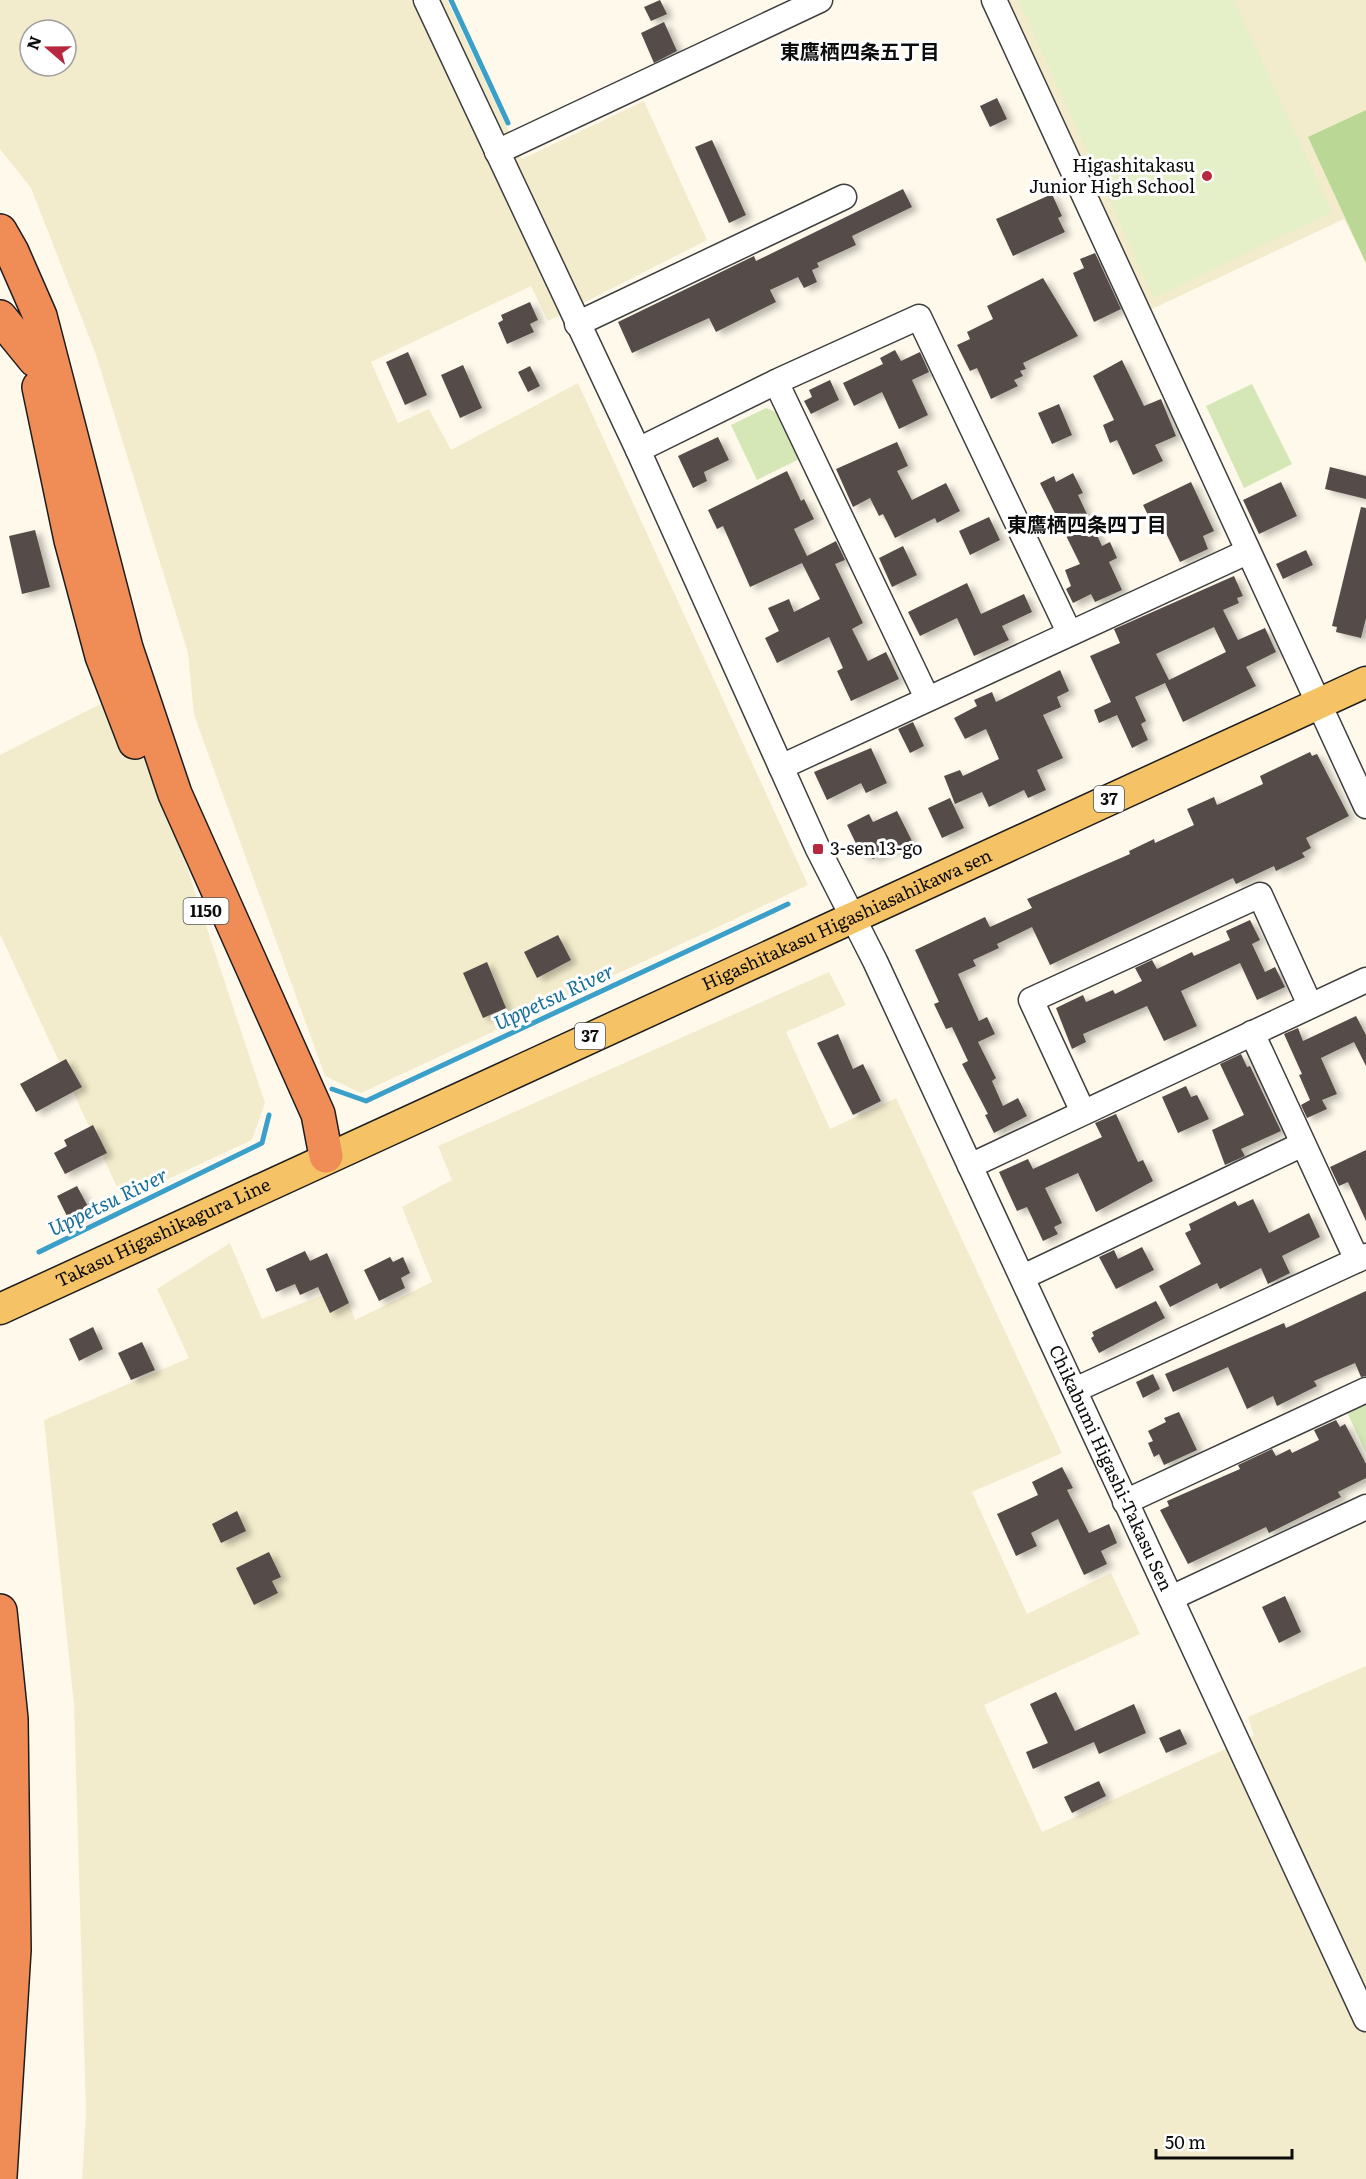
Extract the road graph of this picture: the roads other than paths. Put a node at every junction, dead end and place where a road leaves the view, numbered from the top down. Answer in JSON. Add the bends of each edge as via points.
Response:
{"nodes":[{"id":1,"x":426,"y":0,"type":"edge"},
{"id":2,"x":820,"y":0,"type":"edge"},
{"id":3,"x":994,"y":0,"type":"edge"},
{"id":4,"x":497,"y":152,"type":"junction"},
{"id":5,"x":844,"y":197,"type":"dead end"},
{"id":6,"x":4,"y":240,"type":"edge"},
{"id":7,"x":0,"y":285,"type":"edge"},
{"id":8,"x":0,"y":317,"type":"edge"},
{"id":9,"x":577,"y":324,"type":"junction"},
{"id":10,"x":35,"y":360,"type":"junction"},
{"id":11,"x":776,"y":382,"type":"junction"},
{"id":12,"x":638,"y":450,"type":"junction"},
{"id":13,"x":84,"y":535,"type":"junction"},
{"id":14,"x":1247,"y":552,"type":"junction"},
{"id":15,"x":1069,"y":632,"type":"junction"},
{"id":16,"x":1366,"y":682,"type":"edge"},
{"id":17,"x":927,"y":698,"type":"junction"},
{"id":18,"x":1318,"y":703,"type":"junction"},
{"id":19,"x":781,"y":767,"type":"junction"},
{"id":20,"x":1366,"y":806,"type":"edge"},
{"id":21,"x":854,"y":918,"type":"junction"},
{"id":22,"x":1366,"y":980,"type":"edge"},
{"id":23,"x":1310,"y":1005,"type":"junction"},
{"id":24,"x":1252,"y":1033,"type":"junction"},
{"id":25,"x":1083,"y":1112,"type":"junction"},
{"id":26,"x":1303,"y":1144,"type":"junction"},
{"id":27,"x":326,"y":1156,"type":"junction"},
{"id":28,"x":970,"y":1166,"type":"junction"},
{"id":29,"x":1362,"y":1258,"type":"edge"},
{"id":30,"x":1023,"y":1276,"type":"junction"},
{"id":31,"x":0,"y":1309,"type":"edge"},
{"id":32,"x":1075,"y":1390,"type":"junction"},
{"id":33,"x":1366,"y":1390,"type":"edge"},
{"id":34,"x":1125,"y":1502,"type":"junction"},
{"id":35,"x":1366,"y":1507,"type":"edge"},
{"id":36,"x":1171,"y":1598,"type":"junction"},
{"id":37,"x":0,"y":1611,"type":"edge"},
{"id":38,"x":1366,"y":2019,"type":"edge"},
{"id":39,"x":0,"y":2175,"type":"edge"}],
"edges":[{"from":1,"to":4,"type":"street","name":"Chikabumi Higashi-Takasu Sen"},
{"from":2,"to":4,"type":"street"},
{"from":3,"to":14,"type":"street"},
{"from":4,"to":9,"type":"street","name":"Chikabumi Higashi-Takasu Sen"},
{"from":5,"to":9,"type":"street"},
{"from":6,"to":13,"type":"highway","via":[[40,316]]},
{"from":7,"to":10,"type":"highway","via":[[21,317]]},
{"from":8,"to":10,"type":"highway"},
{"from":9,"to":12,"type":"street","name":"Chikabumi Higashi-Takasu Sen"},
{"from":10,"to":13,"type":"highway"},
{"from":11,"to":12,"type":"street"},
{"from":11,"to":15,"type":"street","via":[[920,317]]},
{"from":11,"to":17,"type":"street"},
{"from":12,"to":19,"type":"street","name":"Chikabumi Higashi-Takasu Sen"},
{"from":13,"to":27,"type":"highway","number":"1150","via":[[102,656],[158,801],[298,1123]]},
{"from":14,"to":15,"type":"street"},
{"from":14,"to":18,"type":"street"},
{"from":15,"to":17,"type":"street"},
{"from":16,"to":18,"type":"main road","name":"Higashitakasu Higashiasahikawa sen","number":"37"},
{"from":17,"to":19,"type":"street"},
{"from":18,"to":20,"type":"street"},
{"from":18,"to":21,"type":"main road","name":"Higashitakasu Higashiasahikawa sen","number":"37"},
{"from":19,"to":21,"type":"street","name":"Chikabumi Higashi-Takasu Sen"},
{"from":21,"to":27,"type":"main road","name":"Higashitakasu Higashiasahikawa sen","number":"37"},
{"from":21,"to":28,"type":"street","name":"Chikabumi Higashi-Takasu Sen"},
{"from":22,"to":23,"type":"street"},
{"from":23,"to":24,"type":"street"},
{"from":23,"to":25,"type":"street","via":[[1260,895],[1031,1000]]},
{"from":24,"to":25,"type":"street"},
{"from":24,"to":26,"type":"street"},
{"from":25,"to":28,"type":"street"},
{"from":26,"to":29,"type":"street"},
{"from":26,"to":30,"type":"street"},
{"from":27,"to":31,"type":"main road","name":"Takasu Higashikagura Line","number":"37"},
{"from":28,"to":30,"type":"street","name":"Chikabumi Higashi-Takasu Sen"},
{"from":29,"to":32,"type":"street"},
{"from":30,"to":32,"type":"street","name":"Chikabumi Higashi-Takasu Sen"},
{"from":32,"to":34,"type":"street","name":"Chikabumi Higashi-Takasu Sen"},
{"from":33,"to":34,"type":"street"},
{"from":34,"to":36,"type":"street","name":"Chikabumi Higashi-Takasu Sen"},
{"from":35,"to":36,"type":"street"},
{"from":36,"to":38,"type":"street","name":"Chikabumi Higashi-Takasu Sen"},
{"from":37,"to":39,"type":"highway","via":[[11,1719],[14,1950]]}]}
